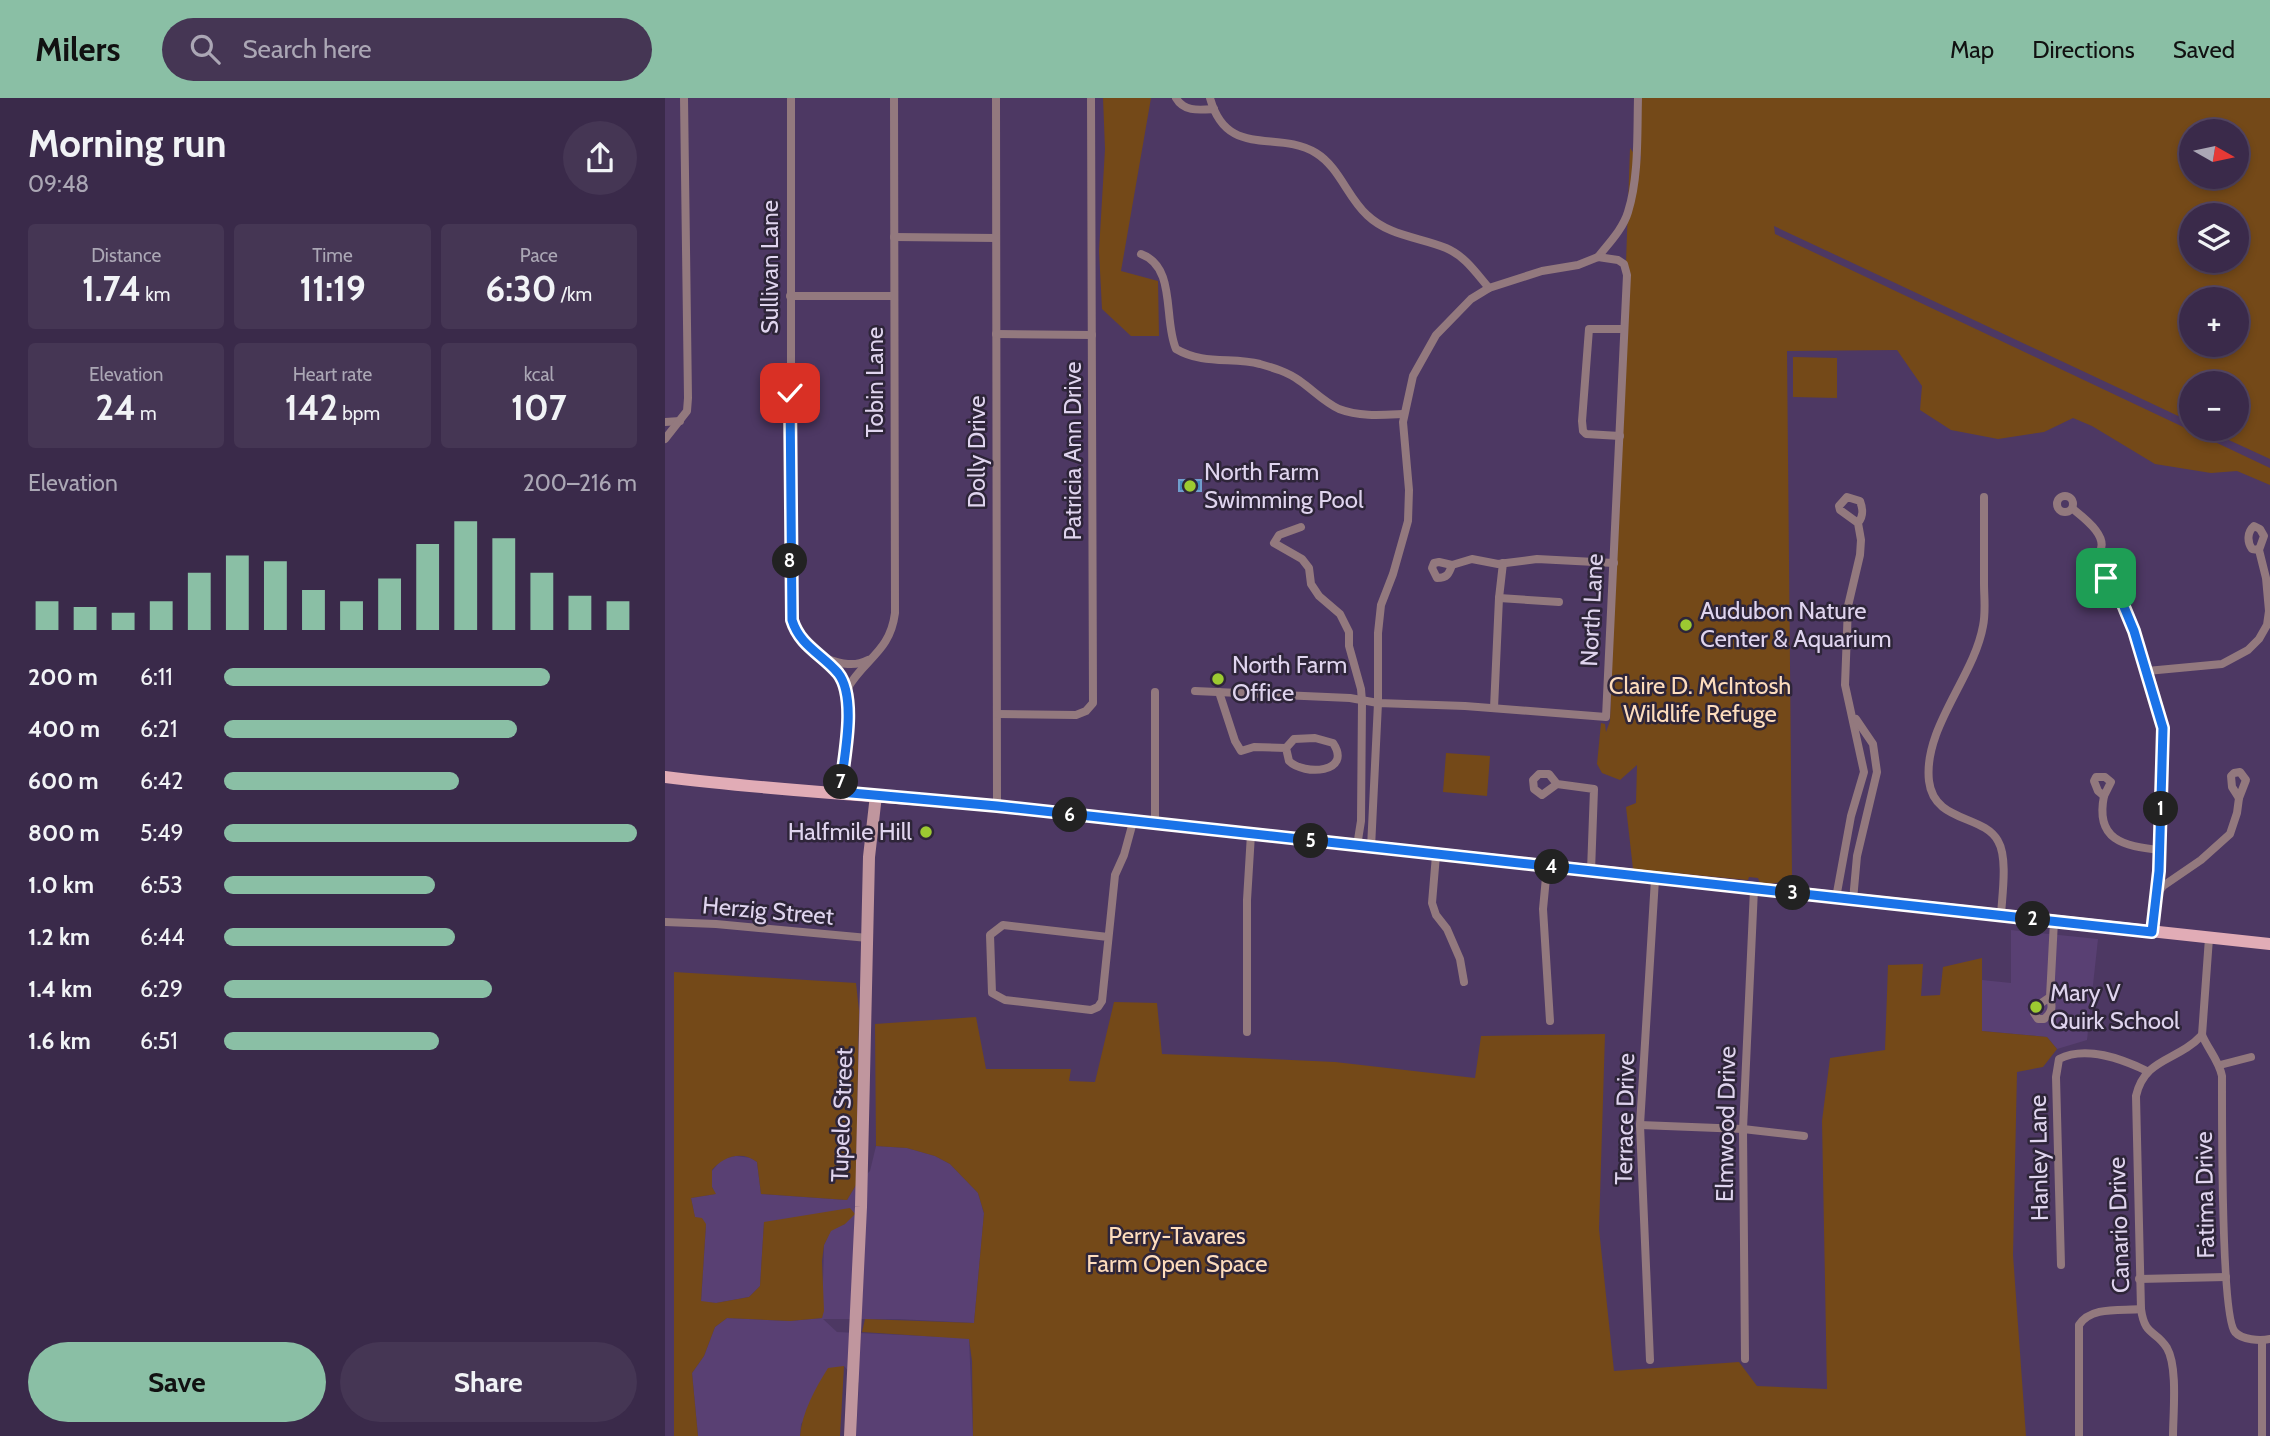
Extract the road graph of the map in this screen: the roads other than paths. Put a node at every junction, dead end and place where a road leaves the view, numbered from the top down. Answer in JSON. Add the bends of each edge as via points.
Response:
{"nodes":[{"id":1,"x":684,"y":98,"type":"edge"},
{"id":2,"x":791,"y":98,"type":"edge"},
{"id":3,"x":894,"y":98,"type":"edge"},
{"id":4,"x":996,"y":98,"type":"edge"},
{"id":5,"x":1091,"y":98,"type":"edge"},
{"id":6,"x":1176,"y":98,"type":"edge"},
{"id":7,"x":1210,"y":98,"type":"edge"},
{"id":8,"x":1639,"y":98,"type":"edge"},
{"id":9,"x":1213,"y":109,"type":"junction"},
{"id":10,"x":894,"y":237,"type":"junction"},
{"id":11,"x":996,"y":238,"type":"junction"},
{"id":12,"x":1141,"y":254,"type":"dead end"},
{"id":13,"x":1598,"y":257,"type":"junction"},
{"id":14,"x":1489,"y":288,"type":"junction"},
{"id":15,"x":790,"y":296,"type":"junction"},
{"id":16,"x":894,"y":296,"type":"junction"},
{"id":17,"x":1624,"y":329,"type":"junction"},
{"id":18,"x":996,"y":334,"type":"junction"},
{"id":19,"x":1092,"y":335,"type":"junction"},
{"id":20,"x":1403,"y":414,"type":"junction"},
{"id":21,"x":680,"y":421,"type":"junction"},
{"id":22,"x":665,"y":422,"type":"edge"},
{"id":23,"x":1620,"y":436,"type":"junction"},
{"id":24,"x":665,"y":439,"type":"edge"},
{"id":25,"x":1984,"y":497,"type":"dead end"},
{"id":26,"x":2073,"y":509,"type":"dead end"},
{"id":27,"x":1858,"y":523,"type":"dead end"},
{"id":28,"x":1301,"y":527,"type":"dead end"},
{"id":29,"x":2259,"y":550,"type":"dead end"},
{"id":30,"x":2098,"y":555,"type":"junction"},
{"id":31,"x":1503,"y":563,"type":"junction"},
{"id":32,"x":1614,"y":563,"type":"junction"},
{"id":33,"x":1452,"y":565,"type":"dead end"},
{"id":34,"x":2106,"y":578,"type":"junction"},
{"id":35,"x":1499,"y":598,"type":"junction"},
{"id":36,"x":1559,"y":602,"type":"dead end"},
{"id":37,"x":821,"y":657,"type":"junction"},
{"id":38,"x":873,"y":659,"type":"junction"},
{"id":39,"x":2147,"y":671,"type":"junction"},
{"id":40,"x":847,"y":689,"type":"junction"},
{"id":41,"x":1195,"y":691,"type":"dead end"},
{"id":42,"x":1156,"y":692,"type":"dead end"},
{"id":43,"x":1219,"y":692,"type":"junction"},
{"id":44,"x":1361,"y":701,"type":"junction"},
{"id":45,"x":1378,"y":703,"type":"junction"},
{"id":46,"x":1850,"y":705,"type":"junction"},
{"id":47,"x":1494,"y":708,"type":"junction"},
{"id":48,"x":997,"y":714,"type":"junction"},
{"id":49,"x":1286,"y":748,"type":"junction"},
{"id":50,"x":665,"y":777,"type":"edge"},
{"id":51,"x":1862,"y":779,"type":"junction"},
{"id":52,"x":1876,"y":780,"type":"junction"},
{"id":53,"x":1557,"y":784,"type":"dead end"},
{"id":54,"x":840,"y":792,"type":"junction"},
{"id":55,"x":876,"y":794,"type":"junction"},
{"id":56,"x":2104,"y":796,"type":"dead end"},
{"id":57,"x":2239,"y":798,"type":"dead end"},
{"id":58,"x":997,"y":806,"type":"junction"},
{"id":59,"x":1851,"y":816,"type":"junction"},
{"id":60,"x":1866,"y":818,"type":"junction"},
{"id":61,"x":1133,"y":822,"type":"junction"},
{"id":62,"x":1155,"y":824,"type":"junction"},
{"id":63,"x":1251,"y":834,"type":"junction"},
{"id":64,"x":1357,"y":846,"type":"junction"},
{"id":65,"x":1371,"y":848,"type":"junction"},
{"id":66,"x":2159,"y":850,"type":"junction"},
{"id":67,"x":1436,"y":855,"type":"junction"},
{"id":68,"x":1843,"y":861,"type":"junction"},
{"id":69,"x":1856,"y":863,"type":"junction"},
{"id":70,"x":1547,"y":867,"type":"junction"},
{"id":71,"x":1591,"y":871,"type":"junction"},
{"id":72,"x":1655,"y":879,"type":"junction"},
{"id":73,"x":1754,"y":889,"type":"junction"},
{"id":74,"x":2157,"y":896,"type":"junction"},
{"id":75,"x":1836,"y":898,"type":"junction"},
{"id":76,"x":1853,"y":900,"type":"junction"},
{"id":77,"x":2001,"y":915,"type":"junction"},
{"id":78,"x":2054,"y":921,"type":"junction"},
{"id":79,"x":665,"y":922,"type":"edge"},
{"id":80,"x":2152,"y":932,"type":"junction"},
{"id":81,"x":1108,"y":937,"type":"junction"},
{"id":82,"x":2209,"y":937,"type":"junction"},
{"id":83,"x":868,"y":938,"type":"junction"},
{"id":84,"x":2270,"y":944,"type":"edge"},
{"id":85,"x":1464,"y":982,"type":"dead end"},
{"id":86,"x":2050,"y":997,"type":"dead end"},
{"id":87,"x":1550,"y":1021,"type":"dead end"},
{"id":88,"x":1247,"y":1032,"type":"dead end"},
{"id":89,"x":2202,"y":1035,"type":"junction"},
{"id":90,"x":2251,"y":1057,"type":"dead end"},
{"id":91,"x":2220,"y":1065,"type":"junction"},
{"id":92,"x":2147,"y":1071,"type":"junction"},
{"id":93,"x":1640,"y":1125,"type":"junction"},
{"id":94,"x":1743,"y":1129,"type":"junction"},
{"id":95,"x":1804,"y":1136,"type":"dead end"},
{"id":96,"x":2061,"y":1265,"type":"dead end"},
{"id":97,"x":2226,"y":1277,"type":"junction"},
{"id":98,"x":2139,"y":1279,"type":"junction"},
{"id":99,"x":2141,"y":1309,"type":"junction"},
{"id":100,"x":2266,"y":1339,"type":"edge"},
{"id":101,"x":1745,"y":1359,"type":"dead end"},
{"id":102,"x":1650,"y":1360,"type":"dead end"},
{"id":103,"x":850,"y":1436,"type":"edge"},
{"id":104,"x":2079,"y":1436,"type":"edge"},
{"id":105,"x":2173,"y":1436,"type":"edge"},
{"id":106,"x":2262,"y":1436,"type":"edge"}],
"edges":[{"from":1,"to":21,"type":"street","via":[[688,398]]},
{"from":2,"to":15,"type":"street","name":"Sullivan Lane"},
{"from":3,"to":10,"type":"street","name":"Tobin Lane"},
{"from":4,"to":11,"type":"street","name":"Dolly Drive"},
{"from":5,"to":19,"type":"street","name":"Patricia Ann Drive"},
{"from":6,"to":9,"type":"street","via":[[1186,108]]},
{"from":7,"to":9,"type":"street"},
{"from":8,"to":13,"type":"street","via":[[1634,188],[1628,212]]},
{"from":9,"to":14,"type":"street","via":[[1237,137],[1298,145],[1318,154],[1369,217],[1383,227],[1458,255]]},
{"from":10,"to":11,"type":"street"},
{"from":10,"to":16,"type":"street","name":"Tobin Lane"},
{"from":11,"to":18,"type":"street","name":"Dolly Drive"},
{"from":12,"to":20,"type":"street","via":[[1154,262],[1162,276],[1176,349],[1203,359],[1258,363],[1284,371],[1347,412]]},
{"from":13,"to":14,"type":"street"},
{"from":13,"to":17,"type":"street","name":"North Lane","via":[[1624,264]]},
{"from":14,"to":20,"type":"street","via":[[1471,299],[1436,335],[1413,376]]},
{"from":15,"to":16,"type":"street"},
{"from":15,"to":37,"type":"street","name":"Sullivan Lane","via":[[792,620],[797,634]]},
{"from":16,"to":38,"type":"street","name":"Tobin Lane","via":[[895,613],[888,640]]},
{"from":17,"to":23,"type":"street","name":"North Lane"},
{"from":17,"to":23,"type":"street","via":[[1589,329],[1582,421],[1585,434]]},
{"from":18,"to":19,"type":"street"},
{"from":18,"to":48,"type":"street","name":"Dolly Drive"},
{"from":19,"to":48,"type":"street","name":"Patricia Ann Drive","via":[[1093,703],[1076,715]]},
{"from":20,"to":45,"type":"street","via":[[1409,509],[1381,605]]},
{"from":21,"to":22,"type":"street"},
{"from":21,"to":24,"type":"street"},
{"from":23,"to":32,"type":"street","name":"North Lane"},
{"from":25,"to":77,"type":"street","via":[[1983,626],[1932,749],[1929,781],[1940,804],[1998,839],[2003,866]]},
{"from":26,"to":30,"type":"street","via":[[2101,540]]},
{"from":27,"to":46,"type":"street","via":[[1860,555],[1848,606],[1845,647]]},
{"from":28,"to":44,"type":"street","via":[[1279,535],[1274,542],[1302,559],[1319,596],[1340,614],[1349,632]]},
{"from":29,"to":39,"type":"street","via":[[2269,611],[2259,639],[2222,664]]},
{"from":30,"to":34,"type":"street"},
{"from":30,"to":34,"type":"street","via":[[2086,566],[2082,580],[2094,586]]},
{"from":31,"to":32,"type":"street","via":[[1538,559]]},
{"from":31,"to":33,"type":"street","via":[[1467,559]]},
{"from":31,"to":35,"type":"street"},
{"from":32,"to":47,"type":"street","name":"North Lane","via":[[1607,718]]},
{"from":34,"to":39,"type":"street","via":[[2128,614]]},
{"from":35,"to":36,"type":"street"},
{"from":35,"to":47,"type":"street"},
{"from":37,"to":38,"type":"street","via":[[842,664]]},
{"from":37,"to":40,"type":"street","name":"Sullivan Lane"},
{"from":38,"to":40,"type":"street","name":"Tobin Lane"},
{"from":39,"to":66,"type":"street","via":[[2163,728]]},
{"from":40,"to":54,"type":"street"},
{"from":41,"to":43,"type":"street","name":"North Lane"},
{"from":42,"to":62,"type":"street"},
{"from":43,"to":44,"type":"street","name":"North Lane"},
{"from":43,"to":49,"type":"street","via":[[1241,751]]},
{"from":44,"to":45,"type":"street","name":"North Lane"},
{"from":44,"to":64,"type":"street"},
{"from":45,"to":47,"type":"street","name":"North Lane"},
{"from":45,"to":65,"type":"street"},
{"from":46,"to":51,"type":"street"},
{"from":46,"to":52,"type":"street","via":[[1873,744]]},
{"from":48,"to":58,"type":"street","name":"Dolly Drive"},
{"from":49,"to":49,"type":"street","via":[[1294,739],[1323,739],[1332,743],[1338,758],[1329,768],[1301,769],[1289,761]]},
{"from":50,"to":54,"type":"main road"},
{"from":51,"to":52,"type":"street"},
{"from":51,"to":59,"type":"street"},
{"from":52,"to":60,"type":"street"},
{"from":53,"to":71,"type":"street","via":[[1594,789]]},
{"from":54,"to":55,"type":"main road"},
{"from":55,"to":58,"type":"main road"},
{"from":55,"to":83,"type":"main road","name":"Tupelo Street"},
{"from":56,"to":66,"type":"street","via":[[2103,823],[2113,838]]},
{"from":57,"to":74,"type":"street","via":[[2230,834],[2163,886]]},
{"from":58,"to":61,"type":"main road"},
{"from":59,"to":60,"type":"street"},
{"from":59,"to":68,"type":"street"},
{"from":60,"to":69,"type":"street"},
{"from":61,"to":62,"type":"main road"},
{"from":61,"to":81,"type":"street","via":[[1115,875]]},
{"from":62,"to":63,"type":"main road"},
{"from":63,"to":64,"type":"main road"},
{"from":63,"to":88,"type":"street"},
{"from":64,"to":65,"type":"main road"},
{"from":65,"to":67,"type":"main road"},
{"from":66,"to":74,"type":"street"},
{"from":67,"to":70,"type":"main road"},
{"from":67,"to":85,"type":"street","via":[[1433,902],[1460,959]]},
{"from":68,"to":69,"type":"street"},
{"from":68,"to":75,"type":"street"},
{"from":69,"to":76,"type":"street"},
{"from":70,"to":71,"type":"main road"},
{"from":70,"to":87,"type":"street","via":[[1543,909]]},
{"from":71,"to":72,"type":"main road"},
{"from":72,"to":73,"type":"main road"},
{"from":72,"to":93,"type":"street","name":"Terrace Drive"},
{"from":73,"to":75,"type":"main road"},
{"from":73,"to":94,"type":"street","name":"Elmwood Drive"},
{"from":74,"to":80,"type":"street"},
{"from":75,"to":76,"type":"main road"},
{"from":76,"to":77,"type":"main road"},
{"from":77,"to":78,"type":"main road"},
{"from":78,"to":80,"type":"main road"},
{"from":78,"to":86,"type":"street"},
{"from":79,"to":83,"type":"street","name":"Herzig Street"},
{"from":80,"to":82,"type":"main road"},
{"from":81,"to":81,"type":"street","via":[[1098,1007],[1091,1010],[1005,1000],[992,993],[991,935],[1003,925]]},
{"from":82,"to":84,"type":"main road"},
{"from":82,"to":89,"type":"street"},
{"from":83,"to":103,"type":"main road","name":"Tupelo Street"},
{"from":89,"to":91,"type":"street","name":"Fatima Drive"},
{"from":89,"to":92,"type":"street","via":[[2192,1046]]},
{"from":90,"to":91,"type":"street"},
{"from":91,"to":97,"type":"street","name":"Fatima Drive"},
{"from":92,"to":96,"type":"street","name":"Hanley Lane","via":[[2113,1057],[2067,1055],[2059,1059]]},
{"from":92,"to":98,"type":"street","name":"Canario Drive","via":[[2140,1081],[2136,1112]]},
{"from":93,"to":94,"type":"street"},
{"from":93,"to":102,"type":"street","name":"Terrace Drive"},
{"from":94,"to":95,"type":"street"},
{"from":94,"to":101,"type":"street","name":"Elmwood Drive"},
{"from":97,"to":98,"type":"street"},
{"from":97,"to":100,"type":"street","name":"Fatima Drive","via":[[2234,1332],[2253,1340]]},
{"from":98,"to":99,"type":"street","name":"Canario Drive"},
{"from":99,"to":104,"type":"street","via":[[2092,1314],[2079,1325]]},
{"from":99,"to":105,"type":"street","name":"Canario Drive","via":[[2147,1331],[2168,1349]]},
{"from":100,"to":106,"type":"street","name":"Fatima Drive"}]}
